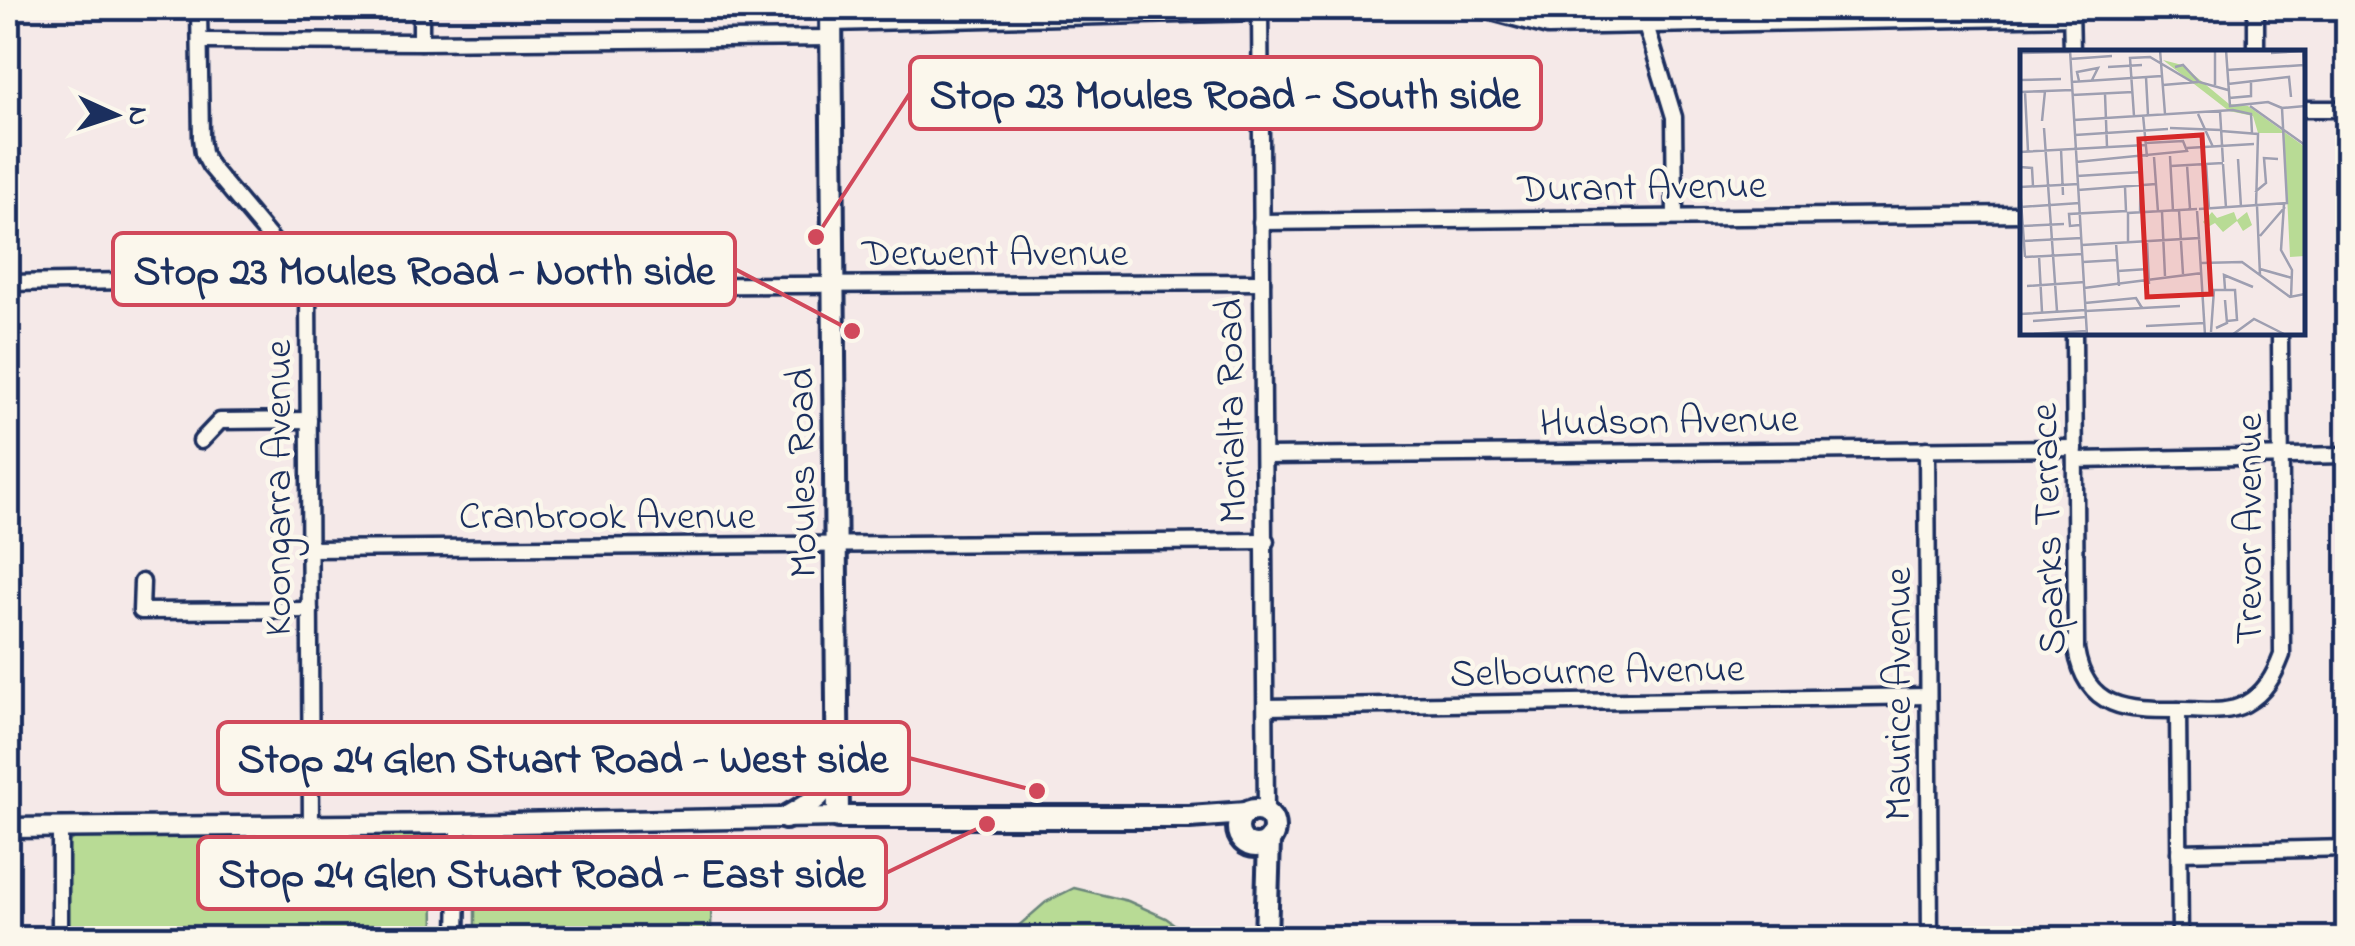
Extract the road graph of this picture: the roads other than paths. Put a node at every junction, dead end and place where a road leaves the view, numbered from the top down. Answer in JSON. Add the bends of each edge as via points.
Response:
{"nodes":[{"id":1,"x":199,"y":8,"type":"edge"},
{"id":2,"x":420,"y":8,"type":"edge"},
{"id":3,"x":1477,"y":8,"type":"edge"},
{"id":4,"x":1646,"y":8,"type":"edge"},
{"id":5,"x":2256,"y":8,"type":"edge"},
{"id":6,"x":1260,"y":10,"type":"edge"},
{"id":7,"x":2072,"y":12,"type":"edge"},
{"id":8,"x":1862,"y":14,"type":"edge"},
{"id":9,"x":831,"y":23,"type":"edge"},
{"id":10,"x":1646,"y":25,"type":"junction"},
{"id":11,"x":200,"y":41,"type":"junction"},
{"id":12,"x":421,"y":42,"type":"junction"},
{"id":13,"x":2072,"y":50,"type":"edge"},
{"id":14,"x":2256,"y":50,"type":"edge"},
{"id":15,"x":2305,"y":108,"type":"edge"},
{"id":16,"x":2348,"y":109,"type":"edge"},
{"id":17,"x":2020,"y":214,"type":"edge"},
{"id":18,"x":1675,"y":217,"type":"junction"},
{"id":19,"x":1261,"y":222,"type":"junction"},
{"id":20,"x":287,"y":258,"type":"junction"},
{"id":21,"x":1262,"y":282,"type":"junction"},
{"id":22,"x":8,"y":283,"type":"edge"},
{"id":23,"x":834,"y":284,"type":"junction"},
{"id":24,"x":308,"y":288,"type":"junction"},
{"id":25,"x":2074,"y":335,"type":"edge"},
{"id":26,"x":2280,"y":335,"type":"edge"},
{"id":27,"x":309,"y":420,"type":"junction"},
{"id":28,"x":201,"y":441,"type":"dead end"},
{"id":29,"x":1927,"y":450,"type":"junction"},
{"id":30,"x":2075,"y":454,"type":"junction"},
{"id":31,"x":2281,"y":455,"type":"junction"},
{"id":32,"x":2348,"y":455,"type":"edge"},
{"id":33,"x":1264,"y":456,"type":"junction"},
{"id":34,"x":1266,"y":541,"type":"junction"},
{"id":35,"x":836,"y":544,"type":"junction"},
{"id":36,"x":309,"y":549,"type":"junction"},
{"id":37,"x":142,"y":582,"type":"dead end"},
{"id":38,"x":310,"y":610,"type":"junction"},
{"id":39,"x":1928,"y":696,"type":"junction"},
{"id":40,"x":1267,"y":707,"type":"junction"},
{"id":41,"x":2178,"y":710,"type":"junction"},
{"id":42,"x":838,"y":760,"type":"junction"},
{"id":43,"x":1256,"y":813,"type":"junction"},
{"id":44,"x":838,"y":817,"type":"junction"},
{"id":45,"x":785,"y":818,"type":"junction"},
{"id":46,"x":1188,"y":818,"type":"junction"},
{"id":47,"x":459,"y":824,"type":"junction"},
{"id":48,"x":311,"y":825,"type":"junction"},
{"id":49,"x":8,"y":828,"type":"edge"},
{"id":50,"x":60,"y":828,"type":"junction"},
{"id":51,"x":1241,"y":837,"type":"junction"},
{"id":52,"x":1269,"y":840,"type":"junction"},
{"id":53,"x":2348,"y":848,"type":"edge"},
{"id":54,"x":2179,"y":852,"type":"junction"},
{"id":55,"x":1266,"y":900,"type":"junction"},
{"id":56,"x":60,"y":938,"type":"edge"},
{"id":57,"x":457,"y":938,"type":"edge"},
{"id":58,"x":1266,"y":938,"type":"edge"},
{"id":59,"x":1930,"y":938,"type":"edge"},
{"id":60,"x":2180,"y":938,"type":"edge"}],
"edges":[{"from":1,"to":11,"type":"street","name":"Koongarra Avenue"},
{"from":2,"to":12,"type":"street"},
{"from":3,"to":10,"type":"street","via":[[1548,27]]},
{"from":4,"to":10,"type":"street"},
{"from":5,"to":14,"type":"street"},
{"from":6,"to":9,"type":"street"},
{"from":6,"to":19,"type":"street","name":"Morialta Road"},
{"from":7,"to":8,"type":"street"},
{"from":7,"to":13,"type":"street"},
{"from":8,"to":10,"type":"street"},
{"from":9,"to":12,"type":"street"},
{"from":9,"to":23,"type":"main road","name":"Moules Road"},
{"from":10,"to":18,"type":"street","via":[[1674,117]]},
{"from":11,"to":12,"type":"street"},
{"from":11,"to":20,"type":"street","name":"Koongarra Avenue","via":[[204,153]]},
{"from":15,"to":16,"type":"street"},
{"from":17,"to":18,"type":"street","name":"Durant Avenue"},
{"from":18,"to":19,"type":"street","name":"Durant Avenue"},
{"from":19,"to":21,"type":"street","name":"Morialta Road"},
{"from":20,"to":22,"type":"street","via":[[251,279]]},
{"from":20,"to":24,"type":"street","name":"Koongarra Avenue"},
{"from":21,"to":23,"type":"street","name":"Derwent Avenue"},
{"from":21,"to":33,"type":"street","name":"Morialta Road"},
{"from":23,"to":24,"type":"street","name":"Derwent Avenue"},
{"from":23,"to":35,"type":"main road","name":"Moules Road"},
{"from":24,"to":27,"type":"street","name":"Koongarra Avenue"},
{"from":25,"to":30,"type":"street","name":"Sparks Terrace"},
{"from":26,"to":31,"type":"street","name":"Trevor Avenue"},
{"from":27,"to":28,"type":"street","via":[[220,421]]},
{"from":27,"to":36,"type":"street","name":"Koongarra Avenue"},
{"from":29,"to":30,"type":"street","name":"Hudson Avenue"},
{"from":29,"to":33,"type":"street","name":"Hudson Avenue"},
{"from":29,"to":39,"type":"street","name":"Maurice Avenue"},
{"from":30,"to":31,"type":"street","name":"Hudson Avenue"},
{"from":30,"to":41,"type":"street","name":"Sparks Terrace","via":[[2076,649],[2085,680],[2115,704]]},
{"from":31,"to":32,"type":"street","name":"Hudson Avenue"},
{"from":31,"to":41,"type":"street","name":"Trevor Avenue","via":[[2282,655],[2274,676],[2228,710]]},
{"from":33,"to":34,"type":"street","name":"Morialta Road"},
{"from":34,"to":35,"type":"street","name":"Cranbrook Avenue"},
{"from":34,"to":40,"type":"street","name":"Morialta Road"},
{"from":35,"to":36,"type":"street","name":"Cranbrook Avenue"},
{"from":35,"to":42,"type":"main road","name":"Moules Road"},
{"from":36,"to":38,"type":"street","name":"Koongarra Avenue"},
{"from":37,"to":38,"type":"street","via":[[141,612]]},
{"from":38,"to":48,"type":"street","name":"Koongarra Avenue"},
{"from":39,"to":40,"type":"street","name":"Selbourne Avenue"},
{"from":39,"to":59,"type":"street","name":"Maurice Avenue"},
{"from":40,"to":43,"type":"street","name":"Morialta Road"},
{"from":41,"to":54,"type":"street"},
{"from":42,"to":44,"type":"main road","name":"Moules Road"},
{"from":42,"to":45,"type":"main road","via":[[818,799]]},
{"from":43,"to":46,"type":"main road"},
{"from":43,"to":51,"type":"main road","via":[[1239,822]]},
{"from":43,"to":52,"type":"main road","via":[[1273,823]]},
{"from":44,"to":45,"type":"street"},
{"from":44,"to":46,"type":"main road"},
{"from":45,"to":47,"type":"street"},
{"from":46,"to":51,"type":"main road"},
{"from":47,"to":48,"type":"street"},
{"from":47,"to":57,"type":"street"},
{"from":48,"to":50,"type":"street"},
{"from":49,"to":50,"type":"street"},
{"from":50,"to":56,"type":"street"},
{"from":51,"to":52,"type":"main road","via":[[1255,846]]},
{"from":51,"to":55,"type":"main road"},
{"from":52,"to":55,"type":"main road"},
{"from":53,"to":54,"type":"street"},
{"from":54,"to":60,"type":"street"},
{"from":55,"to":58,"type":"main road"}]}
